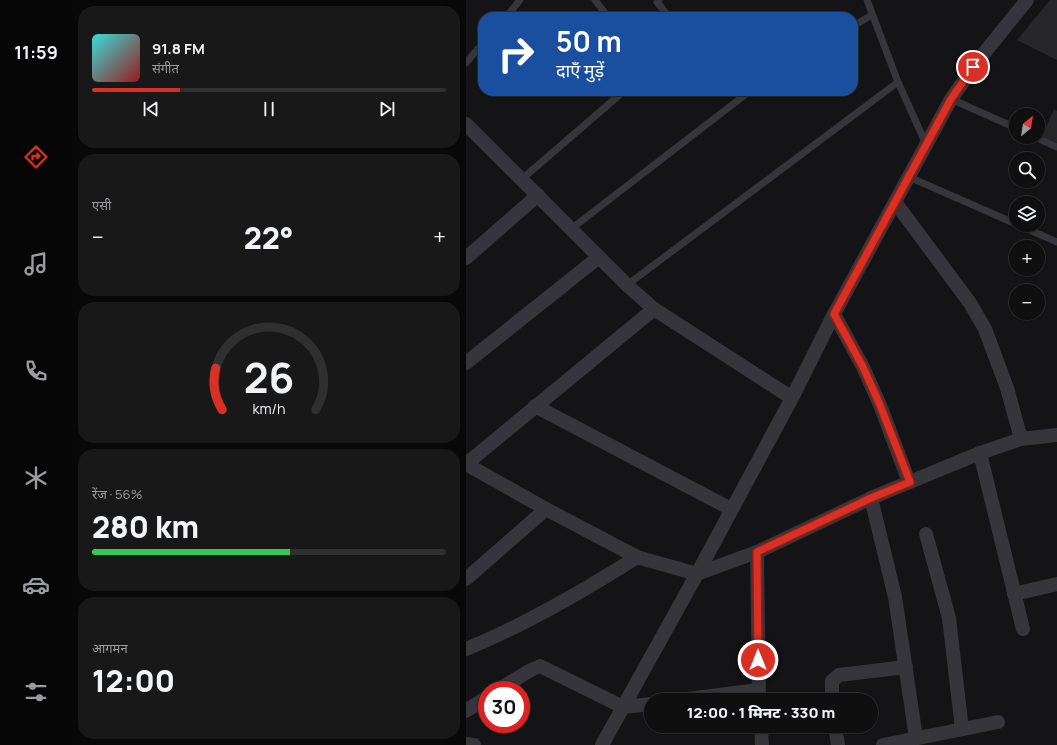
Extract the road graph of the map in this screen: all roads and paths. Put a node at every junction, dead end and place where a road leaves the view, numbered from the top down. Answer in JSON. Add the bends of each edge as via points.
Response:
{"nodes":[{"id":1,"x":520,"y":0,"type":"edge"},
{"id":2,"x":595,"y":0,"type":"edge"},
{"id":3,"x":867,"y":0,"type":"edge"},
{"id":4,"x":1027,"y":0,"type":"edge"},
{"id":5,"x":657,"y":1,"type":"edge"},
{"id":6,"x":510,"y":12,"type":"edge"},
{"id":7,"x":604,"y":12,"type":"edge"},
{"id":8,"x":665,"y":12,"type":"edge"},
{"id":9,"x":872,"y":14,"type":"junction"},
{"id":10,"x":858,"y":23,"type":"edge"},
{"id":11,"x":478,"y":49,"type":"edge"},
{"id":12,"x":466,"y":63,"type":"edge"},
{"id":13,"x":898,"y":82,"type":"junction"},
{"id":14,"x":618,"y":96,"type":"edge"},
{"id":15,"x":743,"y":96,"type":"edge"},
{"id":16,"x":951,"y":99,"type":"junction"},
{"id":17,"x":466,"y":124,"type":"edge"},
{"id":18,"x":1009,"y":125,"type":"edge"},
{"id":19,"x":1045,"y":142,"type":"edge"},
{"id":20,"x":926,"y":144,"type":"junction"},
{"id":21,"x":1057,"y":147,"type":"edge"},
{"id":22,"x":909,"y":177,"type":"junction"},
{"id":23,"x":522,"y":179,"type":"junction"},
{"id":24,"x":538,"y":195,"type":"junction"},
{"id":25,"x":895,"y":202,"type":"junction"},
{"id":26,"x":1009,"y":221,"type":"edge"},
{"id":27,"x":571,"y":229,"type":"junction"},
{"id":28,"x":1035,"y":232,"type":"edge"},
{"id":29,"x":1057,"y":242,"type":"edge"},
{"id":30,"x":599,"y":257,"type":"junction"},
{"id":31,"x":466,"y":258,"type":"edge"},
{"id":32,"x":627,"y":285,"type":"junction"},
{"id":33,"x":654,"y":309,"type":"junction"},
{"id":34,"x":834,"y":314,"type":"junction"},
{"id":35,"x":466,"y":363,"type":"edge"},
{"id":36,"x":792,"y":398,"type":"junction"},
{"id":37,"x":535,"y":406,"type":"junction"},
{"id":38,"x":1057,"y":435,"type":"edge"},
{"id":39,"x":1021,"y":439,"type":"junction"},
{"id":40,"x":980,"y":453,"type":"junction"},
{"id":41,"x":466,"y":464,"type":"edge"},
{"id":42,"x":910,"y":482,"type":"junction"},
{"id":43,"x":871,"y":498,"type":"junction"},
{"id":44,"x":546,"y":509,"type":"junction"},
{"id":45,"x":731,"y":509,"type":"junction"},
{"id":46,"x":926,"y":534,"type":"dead end"},
{"id":47,"x":757,"y":552,"type":"junction"},
{"id":48,"x":637,"y":557,"type":"junction"},
{"id":49,"x":697,"y":574,"type":"junction"},
{"id":50,"x":466,"y":579,"type":"edge"},
{"id":51,"x":1057,"y":584,"type":"edge"},
{"id":52,"x":1014,"y":594,"type":"junction"},
{"id":53,"x":1023,"y":629,"type":"dead end"},
{"id":54,"x":466,"y":649,"type":"edge"},
{"id":55,"x":906,"y":668,"type":"junction"},
{"id":56,"x":512,"y":681,"type":"edge"},
{"id":57,"x":758,"y":693,"type":"edge"},
{"id":58,"x":832,"y":693,"type":"edge"},
{"id":59,"x":478,"y":703,"type":"edge"},
{"id":60,"x":644,"y":705,"type":"edge"},
{"id":61,"x":623,"y":707,"type":"junction"},
{"id":62,"x":466,"y":711,"type":"edge"},
{"id":63,"x":998,"y":722,"type":"dead end"},
{"id":64,"x":962,"y":730,"type":"junction"},
{"id":65,"x":761,"y":733,"type":"edge"},
{"id":66,"x":837,"y":733,"type":"edge"},
{"id":67,"x":916,"y":738,"type":"junction"},
{"id":68,"x":466,"y":744,"type":"edge"},
{"id":69,"x":474,"y":745,"type":"edge"},
{"id":70,"x":602,"y":745,"type":"edge"},
{"id":71,"x":762,"y":745,"type":"edge"},
{"id":72,"x":838,"y":745,"type":"edge"},
{"id":73,"x":882,"y":745,"type":"edge"}],
"edges":[{"from":1,"to":6,"type":"lane"},
{"from":2,"to":7,"type":"lane"},
{"from":3,"to":9,"type":"lane"},
{"from":4,"to":16,"type":"street"},
{"from":5,"to":8,"type":"lane"},
{"from":9,"to":10,"type":"lane"},
{"from":9,"to":13,"type":"lane"},
{"from":11,"to":12,"type":"lane"},
{"from":13,"to":20,"type":"lane"},
{"from":13,"to":32,"type":"lane"},
{"from":14,"to":23,"type":"lane"},
{"from":15,"to":27,"type":"lane"},
{"from":16,"to":18,"type":"lane"},
{"from":16,"to":20,"type":"street"},
{"from":17,"to":23,"type":"street"},
{"from":19,"to":21,"type":"lane"},
{"from":20,"to":22,"type":"street"},
{"from":22,"to":25,"type":"street"},
{"from":22,"to":26,"type":"lane"},
{"from":23,"to":24,"type":"street"},
{"from":24,"to":27,"type":"street"},
{"from":24,"to":31,"type":"street"},
{"from":25,"to":34,"type":"street"},
{"from":25,"to":39,"type":"street","via":[[970,303],[985,329],[1007,388]]},
{"from":27,"to":30,"type":"street"},
{"from":28,"to":29,"type":"lane"},
{"from":30,"to":32,"type":"street"},
{"from":30,"to":35,"type":"street"},
{"from":32,"to":33,"type":"street"},
{"from":33,"to":36,"type":"street"},
{"from":33,"to":37,"type":"street"},
{"from":34,"to":36,"type":"street"},
{"from":34,"to":42,"type":"street","via":[[863,367]]},
{"from":36,"to":45,"type":"street"},
{"from":37,"to":41,"type":"street"},
{"from":37,"to":45,"type":"street"},
{"from":38,"to":39,"type":"street"},
{"from":39,"to":40,"type":"street"},
{"from":40,"to":42,"type":"street"},
{"from":40,"to":52,"type":"street"},
{"from":41,"to":44,"type":"street"},
{"from":42,"to":43,"type":"street"},
{"from":43,"to":47,"type":"street"},
{"from":43,"to":55,"type":"street","via":[[895,597]]},
{"from":44,"to":48,"type":"street"},
{"from":44,"to":50,"type":"street"},
{"from":45,"to":49,"type":"street"},
{"from":46,"to":64,"type":"street","via":[[949,618]]},
{"from":47,"to":49,"type":"street"},
{"from":47,"to":57,"type":"street"},
{"from":48,"to":49,"type":"street"},
{"from":48,"to":54,"type":"street","via":[[532,619]]},
{"from":49,"to":61,"type":"street"},
{"from":51,"to":52,"type":"street"},
{"from":52,"to":53,"type":"street"},
{"from":55,"to":58,"type":"street","via":[[839,676],[832,681]]},
{"from":55,"to":67,"type":"street"},
{"from":56,"to":61,"type":"street","via":[[540,666]]},
{"from":59,"to":62,"type":"street"},
{"from":60,"to":61,"type":"street"},
{"from":61,"to":70,"type":"street"},
{"from":63,"to":64,"type":"street"},
{"from":64,"to":67,"type":"street"},
{"from":65,"to":71,"type":"street"},
{"from":66,"to":72,"type":"street"},
{"from":67,"to":73,"type":"street"},
{"from":68,"to":69,"type":"street"}]}
